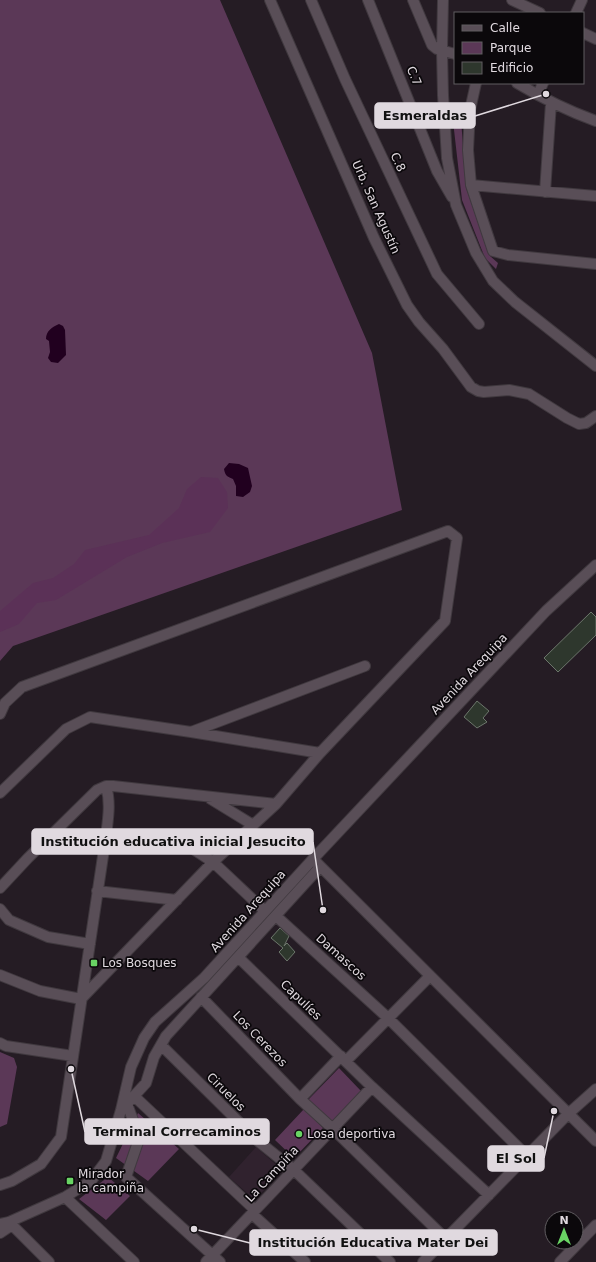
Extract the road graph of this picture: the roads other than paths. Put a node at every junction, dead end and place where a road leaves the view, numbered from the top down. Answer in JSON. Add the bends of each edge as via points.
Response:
{"nodes":[{"id":1,"x":270,"y":0,"type":"edge"},
{"id":2,"x":310,"y":0,"type":"edge"},
{"id":3,"x":368,"y":0,"type":"edge"},
{"id":4,"x":413,"y":0,"type":"edge"},
{"id":5,"x":443,"y":0,"type":"edge"},
{"id":6,"x":512,"y":0,"type":"edge"},
{"id":7,"x":582,"y":0,"type":"edge"},
{"id":8,"x":538,"y":12,"type":"edge"},
{"id":9,"x":576,"y":12,"type":"edge"},
{"id":10,"x":584,"y":33,"type":"edge"},
{"id":11,"x":596,"y":39,"type":"edge"},
{"id":12,"x":442,"y":51,"type":"junction"},
{"id":13,"x":454,"y":54,"type":"edge"},
{"id":14,"x":476,"y":84,"type":"edge"},
{"id":15,"x":519,"y":84,"type":"edge"},
{"id":16,"x":543,"y":84,"type":"edge"},
{"id":17,"x":538,"y":95,"type":"junction"},
{"id":18,"x":551,"y":102,"type":"junction"},
{"id":19,"x":596,"y":121,"type":"edge"},
{"id":20,"x":471,"y":185,"type":"junction"},
{"id":21,"x":545,"y":192,"type":"junction"},
{"id":22,"x":596,"y":196,"type":"edge"},
{"id":23,"x":456,"y":205,"type":"junction"},
{"id":24,"x":596,"y":264,"type":"edge"},
{"id":25,"x":479,"y":324,"type":"dead end"},
{"id":26,"x":596,"y":366,"type":"edge"},
{"id":27,"x":596,"y":416,"type":"edge"},
{"id":28,"x":596,"y":565,"type":"edge"},
{"id":29,"x":365,"y":666,"type":"dead end"},
{"id":30,"x":0,"y":714,"type":"edge"},
{"id":31,"x":191,"y":732,"type":"junction"},
{"id":32,"x":320,"y":754,"type":"junction"},
{"id":33,"x":106,"y":786,"type":"junction"},
{"id":34,"x":0,"y":793,"type":"edge"},
{"id":35,"x":206,"y":796,"type":"junction"},
{"id":36,"x":276,"y":804,"type":"junction"},
{"id":37,"x":253,"y":825,"type":"junction"},
{"id":38,"x":106,"y":836,"type":"junction"},
{"id":39,"x":313,"y":859,"type":"junction"},
{"id":40,"x":213,"y":862,"type":"junction"},
{"id":41,"x":320,"y":867,"type":"junction"},
{"id":42,"x":0,"y":888,"type":"edge"},
{"id":43,"x":98,"y":891,"type":"junction"},
{"id":44,"x":177,"y":900,"type":"junction"},
{"id":45,"x":0,"y":909,"type":"edge"},
{"id":46,"x":265,"y":912,"type":"junction"},
{"id":47,"x":276,"y":916,"type":"junction"},
{"id":48,"x":90,"y":944,"type":"junction"},
{"id":49,"x":238,"y":956,"type":"junction"},
{"id":50,"x":0,"y":975,"type":"edge"},
{"id":51,"x":430,"y":976,"type":"junction"},
{"id":52,"x":201,"y":997,"type":"junction"},
{"id":53,"x":81,"y":999,"type":"junction"},
{"id":54,"x":388,"y":1018,"type":"junction"},
{"id":55,"x":0,"y":1043,"type":"edge"},
{"id":56,"x":161,"y":1045,"type":"junction"},
{"id":57,"x":73,"y":1056,"type":"junction"},
{"id":58,"x":344,"y":1059,"type":"junction"},
{"id":59,"x":372,"y":1087,"type":"junction"},
{"id":60,"x":596,"y":1089,"type":"edge"},
{"id":61,"x":300,"y":1099,"type":"junction"},
{"id":62,"x":127,"y":1103,"type":"junction"},
{"id":63,"x":568,"y":1114,"type":"junction"},
{"id":64,"x":333,"y":1129,"type":"junction"},
{"id":65,"x":596,"y":1141,"type":"edge"},
{"id":66,"x":527,"y":1156,"type":"junction"},
{"id":67,"x":294,"y":1170,"type":"junction"},
{"id":68,"x":0,"y":1185,"type":"edge"},
{"id":69,"x":489,"y":1195,"type":"junction"},
{"id":70,"x":65,"y":1197,"type":"junction"},
{"id":71,"x":253,"y":1212,"type":"junction"},
{"id":72,"x":7,"y":1224,"type":"edge"},
{"id":73,"x":596,"y":1226,"type":"edge"},
{"id":74,"x":0,"y":1233,"type":"edge"},
{"id":75,"x":446,"y":1239,"type":"junction"},
{"id":76,"x":213,"y":1260,"type":"edge"},
{"id":77,"x":49,"y":1262,"type":"edge"},
{"id":78,"x":134,"y":1262,"type":"edge"},
{"id":79,"x":305,"y":1262,"type":"edge"},
{"id":80,"x":390,"y":1262,"type":"edge"},
{"id":81,"x":422,"y":1262,"type":"edge"},
{"id":82,"x":560,"y":1262,"type":"edge"}],
"edges":[{"from":1,"to":27,"type":"street","name":"Urb. San Agustín","via":[[374,238],[407,305],[419,322],[471,387],[478,391],[516,390],[529,394],[579,424],[586,423]]},
{"from":2,"to":25,"type":"street","name":"C.8","via":[[437,274]]},
{"from":3,"to":23,"type":"street","name":"C.7","via":[[437,171]]},
{"from":4,"to":12,"type":"street","via":[[432,45]]},
{"from":5,"to":12,"type":"street"},
{"from":6,"to":8,"type":"street"},
{"from":7,"to":9,"type":"street"},
{"from":10,"to":11,"type":"street"},
{"from":12,"to":13,"type":"street"},
{"from":12,"to":23,"type":"street","via":[[448,158]]},
{"from":14,"to":20,"type":"street","via":[[470,116],[468,150]]},
{"from":15,"to":17,"type":"street"},
{"from":16,"to":17,"type":"street"},
{"from":17,"to":18,"type":"street"},
{"from":18,"to":19,"type":"street"},
{"from":18,"to":21,"type":"street"},
{"from":20,"to":21,"type":"street"},
{"from":20,"to":24,"type":"street","via":[[493,251],[508,255]]},
{"from":21,"to":22,"type":"street"},
{"from":23,"to":26,"type":"street","via":[[476,253],[493,281],[515,302]]},
{"from":28,"to":39,"type":"street","name":"Avenida Arequipa","via":[[546,611]]},
{"from":29,"to":31,"type":"street"},
{"from":30,"to":32,"type":"street","via":[[4,703],[22,687],[448,531],[457,538],[445,621]]},
{"from":31,"to":32,"type":"street"},
{"from":31,"to":34,"type":"street","via":[[90,717],[66,729]]},
{"from":32,"to":36,"type":"street"},
{"from":33,"to":35,"type":"street"},
{"from":33,"to":38,"type":"street","via":[[109,806]]},
{"from":33,"to":42,"type":"street","via":[[97,790]]},
{"from":35,"to":36,"type":"street"},
{"from":35,"to":37,"type":"street"},
{"from":36,"to":37,"type":"street"},
{"from":37,"to":40,"type":"street"},
{"from":38,"to":40,"type":"street","via":[[190,847]]},
{"from":38,"to":43,"type":"street"},
{"from":39,"to":41,"type":"street"},
{"from":39,"to":46,"type":"street","name":"Avenida Arequipa"},
{"from":40,"to":44,"type":"street"},
{"from":40,"to":46,"type":"street"},
{"from":41,"to":47,"type":"street"},
{"from":41,"to":51,"type":"street"},
{"from":43,"to":44,"type":"street"},
{"from":43,"to":48,"type":"street"},
{"from":44,"to":53,"type":"street"},
{"from":45,"to":48,"type":"street","via":[[9,920],[48,937]]},
{"from":46,"to":62,"type":"street","name":"Avenida Arequipa","via":[[204,978],[155,1022],[144,1038],[131,1067]]},
{"from":47,"to":49,"type":"street"},
{"from":47,"to":54,"type":"street","name":"Damascos"},
{"from":48,"to":53,"type":"street"},
{"from":49,"to":52,"type":"street"},
{"from":49,"to":58,"type":"street","name":"Capulíes"},
{"from":50,"to":53,"type":"street","via":[[40,991]]},
{"from":51,"to":54,"type":"street"},
{"from":51,"to":63,"type":"street"},
{"from":52,"to":56,"type":"street"},
{"from":52,"to":61,"type":"street","name":"Los Cerezos"},
{"from":53,"to":57,"type":"street"},
{"from":54,"to":58,"type":"street"},
{"from":54,"to":66,"type":"street","name":"Damascos"},
{"from":55,"to":57,"type":"street"},
{"from":56,"to":62,"type":"street","via":[[154,1057],[146,1083]]},
{"from":56,"to":67,"type":"street","name":"Ciruelos","via":[[258,1141]]},
{"from":57,"to":68,"type":"street","via":[[61,1137],[41,1164]]},
{"from":58,"to":59,"type":"street","name":"Capulíes"},
{"from":58,"to":61,"type":"street"},
{"from":59,"to":64,"type":"street","name":"La Campiña"},
{"from":59,"to":69,"type":"street","name":"Capulíes"},
{"from":60,"to":63,"type":"street"},
{"from":61,"to":64,"type":"street","name":"Los Cerezos"},
{"from":62,"to":70,"type":"street","name":"Avenida Arequipa","via":[[106,1161],[91,1181]]},
{"from":62,"to":71,"type":"street"},
{"from":62,"to":76,"type":"street","via":[[138,1142],[126,1177]]},
{"from":63,"to":65,"type":"street"},
{"from":63,"to":66,"type":"street"},
{"from":64,"to":67,"type":"street","name":"La Campiña"},
{"from":64,"to":75,"type":"street","name":"Los Cerezos"},
{"from":66,"to":69,"type":"street"},
{"from":67,"to":71,"type":"street","name":"La Campiña"},
{"from":67,"to":80,"type":"street","name":"Ciruelos"},
{"from":69,"to":75,"type":"street"},
{"from":70,"to":72,"type":"street","name":"Avenida Arequipa"},
{"from":70,"to":78,"type":"street"},
{"from":71,"to":76,"type":"street","name":"La Campiña"},
{"from":71,"to":79,"type":"street"},
{"from":72,"to":74,"type":"street","name":"Avenida Arequipa"},
{"from":72,"to":77,"type":"street"},
{"from":73,"to":82,"type":"street"},
{"from":75,"to":81,"type":"street"}]}
